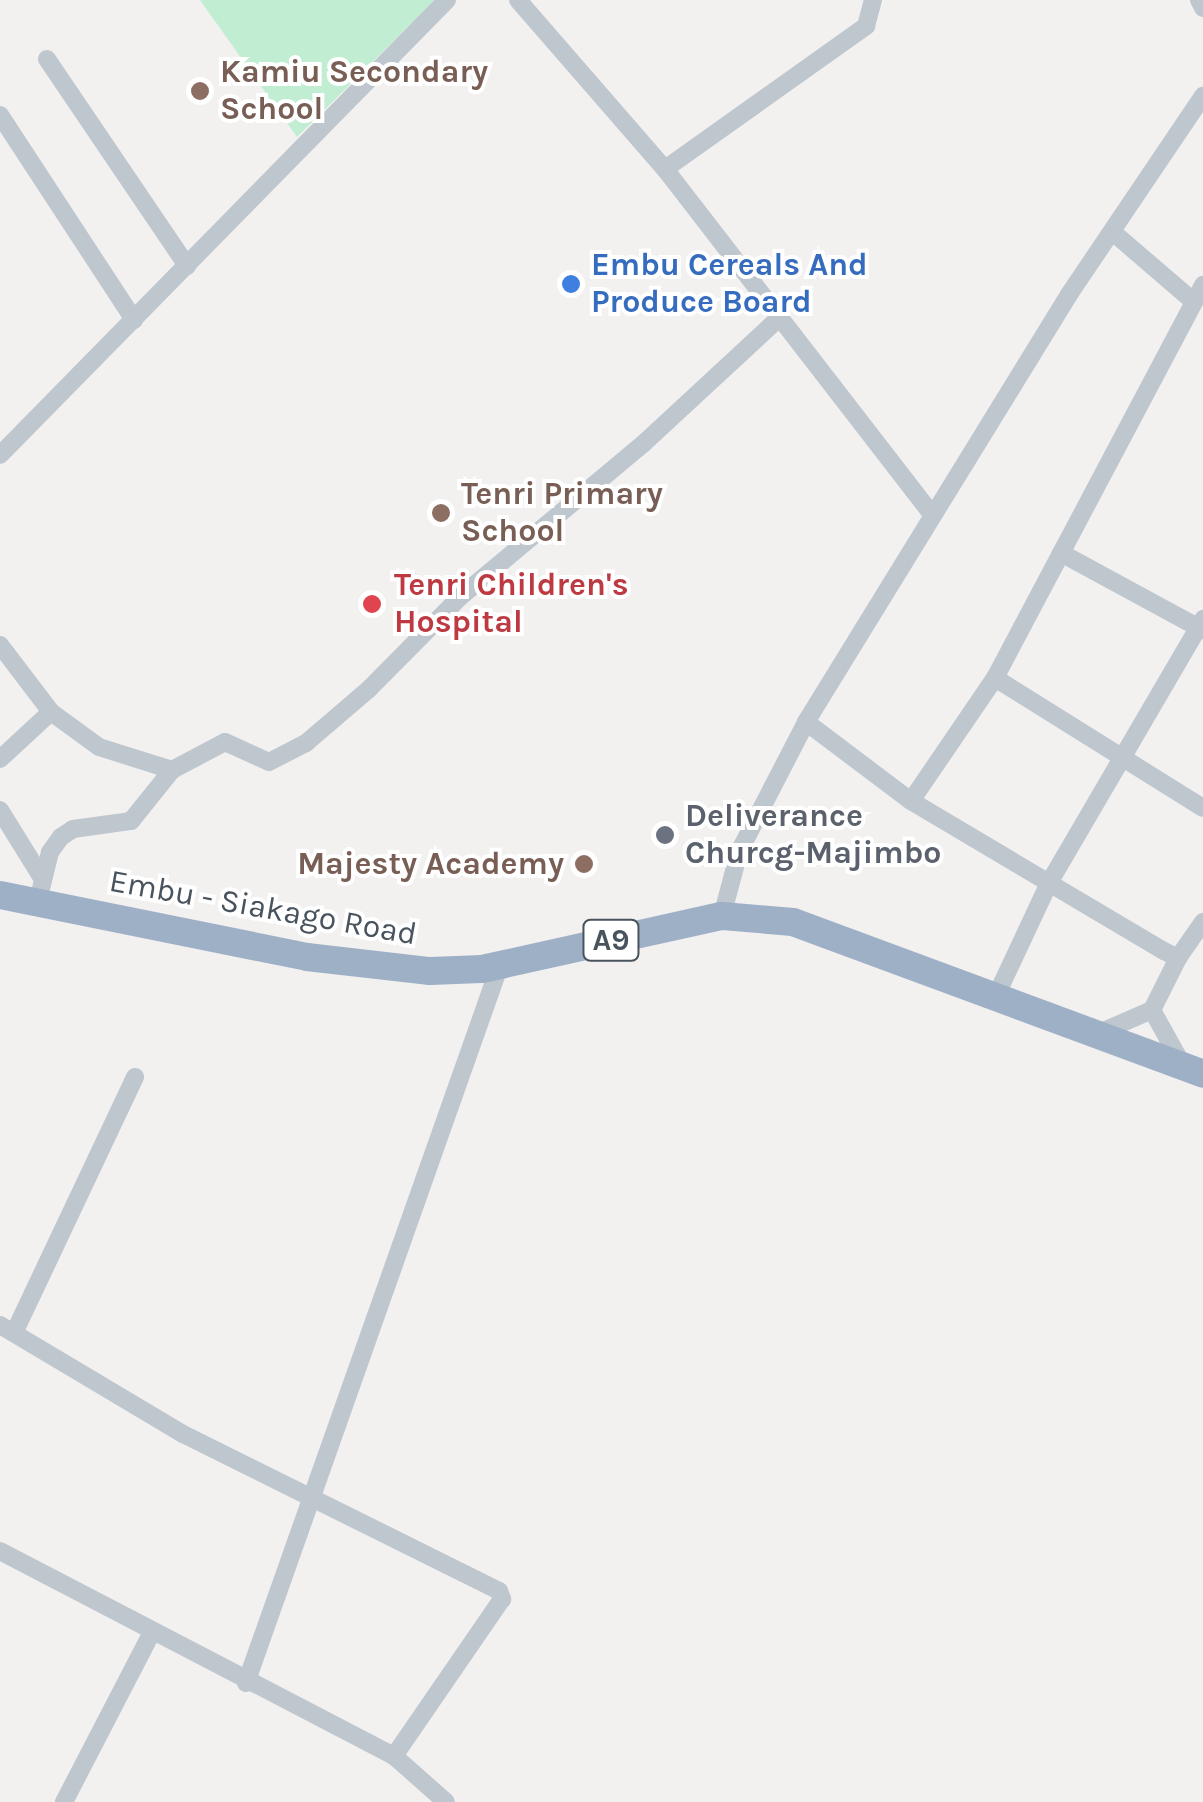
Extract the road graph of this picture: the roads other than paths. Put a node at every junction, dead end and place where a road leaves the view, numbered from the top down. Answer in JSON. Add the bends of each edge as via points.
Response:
{"nodes":[{"id":1,"x":447,"y":0,"type":"edge"},
{"id":2,"x":518,"y":0,"type":"edge"},
{"id":3,"x":873,"y":0,"type":"edge"},
{"id":4,"x":1199,"y":0,"type":"edge"},
{"id":5,"x":1203,"y":8,"type":"edge"},
{"id":6,"x":47,"y":59,"type":"dead end"},
{"id":7,"x":1203,"y":96,"type":"edge"},
{"id":8,"x":0,"y":114,"type":"edge"},
{"id":9,"x":665,"y":169,"type":"junction"},
{"id":10,"x":1114,"y":234,"type":"junction"},
{"id":11,"x":187,"y":266,"type":"junction"},
{"id":12,"x":1198,"y":293,"type":"edge"},
{"id":13,"x":780,"y":317,"type":"junction"},
{"id":14,"x":134,"y":320,"type":"junction"},
{"id":15,"x":0,"y":455,"type":"edge"},
{"id":16,"x":931,"y":513,"type":"junction"},
{"id":17,"x":1061,"y":554,"type":"junction"},
{"id":18,"x":1201,"y":626,"type":"edge"},
{"id":19,"x":0,"y":645,"type":"edge"},
{"id":20,"x":995,"y":678,"type":"junction"},
{"id":21,"x":51,"y":712,"type":"junction"},
{"id":22,"x":806,"y":722,"type":"junction"},
{"id":23,"x":1125,"y":756,"type":"junction"},
{"id":24,"x":0,"y":759,"type":"edge"},
{"id":25,"x":172,"y":770,"type":"junction"},
{"id":26,"x":912,"y":801,"type":"junction"},
{"id":27,"x":1203,"y":808,"type":"edge"},
{"id":28,"x":0,"y":810,"type":"edge"},
{"id":29,"x":1049,"y":883,"type":"junction"},
{"id":30,"x":40,"y":890,"type":"junction"},
{"id":31,"x":0,"y":895,"type":"edge"},
{"id":32,"x":722,"y":916,"type":"junction"},
{"id":33,"x":1203,"y":922,"type":"edge"},
{"id":34,"x":1178,"y":958,"type":"junction"},
{"id":35,"x":500,"y":965,"type":"junction"},
{"id":36,"x":997,"y":994,"type":"junction"},
{"id":37,"x":1152,"y":1010,"type":"junction"},
{"id":38,"x":1100,"y":1033,"type":"junction"},
{"id":39,"x":1193,"y":1070,"type":"edge"},
{"id":40,"x":135,"y":1077,"type":"dead end"},
{"id":41,"x":7,"y":1328,"type":"edge"},
{"id":42,"x":315,"y":1498,"type":"junction"},
{"id":43,"x":0,"y":1552,"type":"edge"},
{"id":44,"x":151,"y":1634,"type":"junction"},
{"id":45,"x":246,"y":1683,"type":"junction"},
{"id":46,"x":394,"y":1756,"type":"junction"},
{"id":47,"x":64,"y":1802,"type":"edge"},
{"id":48,"x":446,"y":1802,"type":"edge"}],
"edges":[{"from":1,"to":11,"type":"street"},
{"from":2,"to":9,"type":"street"},
{"from":3,"to":9,"type":"street","via":[[866,26]]},
{"from":4,"to":5,"type":"street"},
{"from":6,"to":11,"type":"street"},
{"from":7,"to":10,"type":"street"},
{"from":8,"to":14,"type":"street"},
{"from":9,"to":13,"type":"street"},
{"from":10,"to":12,"type":"street"},
{"from":10,"to":16,"type":"street"},
{"from":11,"to":14,"type":"street"},
{"from":12,"to":17,"type":"street"},
{"from":13,"to":16,"type":"street"},
{"from":13,"to":25,"type":"street","via":[[460,597],[306,743],[269,762],[225,742]]},
{"from":14,"to":15,"type":"street"},
{"from":16,"to":22,"type":"street"},
{"from":17,"to":18,"type":"street"},
{"from":17,"to":20,"type":"street"},
{"from":18,"to":23,"type":"street"},
{"from":19,"to":21,"type":"street"},
{"from":20,"to":23,"type":"street"},
{"from":20,"to":26,"type":"street"},
{"from":21,"to":24,"type":"street"},
{"from":21,"to":25,"type":"street","via":[[99,747]]},
{"from":22,"to":26,"type":"street"},
{"from":22,"to":32,"type":"street","via":[[738,852]]},
{"from":23,"to":27,"type":"street"},
{"from":23,"to":29,"type":"street"},
{"from":25,"to":30,"type":"street","via":[[130,821],[73,829],[61,837]]},
{"from":26,"to":29,"type":"street"},
{"from":28,"to":30,"type":"street"},
{"from":29,"to":34,"type":"street"},
{"from":29,"to":36,"type":"street"},
{"from":30,"to":31,"type":"highway","name":"Embu - Siakago Road","number":"A9"},
{"from":30,"to":35,"type":"highway","name":"Embu - Siakago Road","number":"A9","via":[[307,957],[430,971]]},
{"from":32,"to":35,"type":"highway","name":"Embu - Siakago Road","number":"A9"},
{"from":32,"to":36,"type":"highway","name":"Embu - Siakago Road","number":"A9","via":[[793,922],[843,936]]},
{"from":33,"to":34,"type":"street"},
{"from":34,"to":37,"type":"street"},
{"from":35,"to":42,"type":"street"},
{"from":36,"to":38,"type":"highway","name":"Embu - Siakago Road","number":"A9"},
{"from":37,"to":38,"type":"street"},
{"from":37,"to":39,"type":"street"},
{"from":38,"to":39,"type":"highway","name":"Embu - Siakago Road","number":"A9"},
{"from":40,"to":41,"type":"street"},
{"from":41,"to":42,"type":"street","via":[[184,1434]]},
{"from":42,"to":45,"type":"street"},
{"from":42,"to":46,"type":"street","via":[[493,1585],[502,1599]]},
{"from":43,"to":44,"type":"street"},
{"from":44,"to":45,"type":"street"},
{"from":44,"to":47,"type":"street"},
{"from":45,"to":46,"type":"street"},
{"from":46,"to":48,"type":"street"}]}
